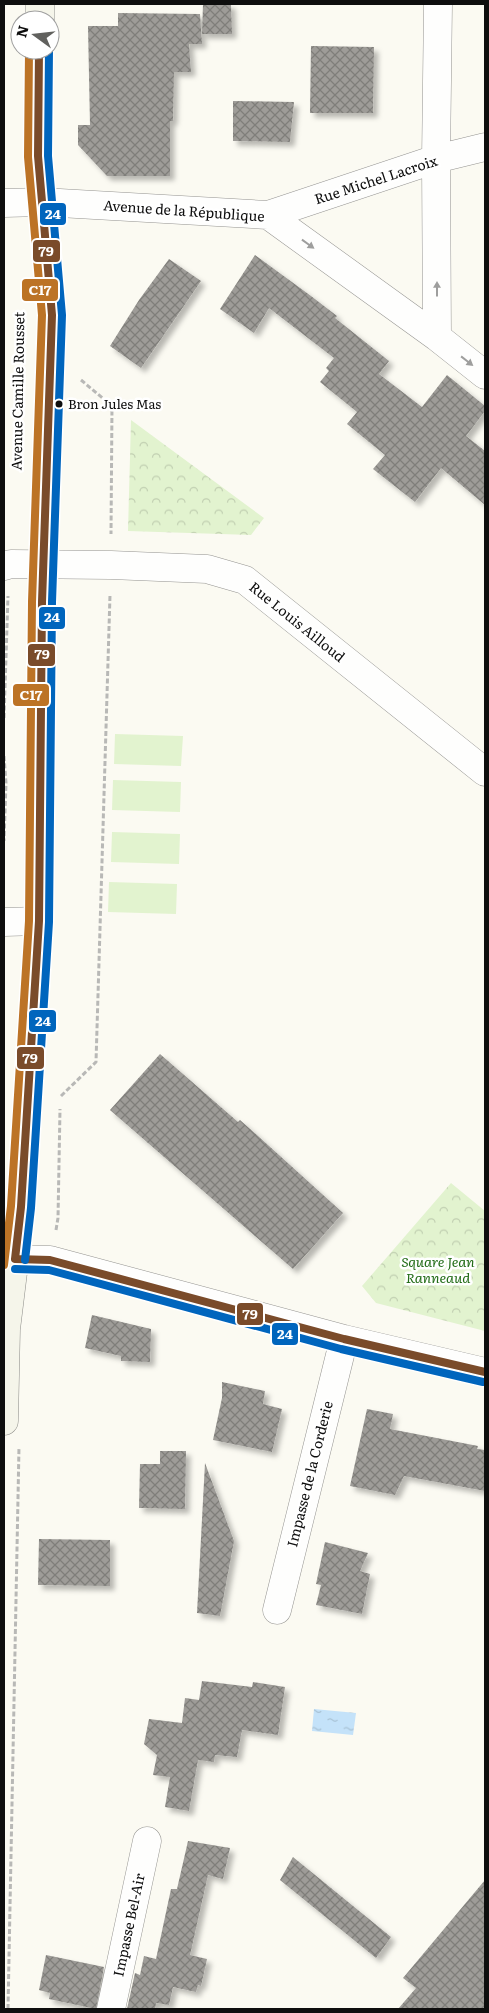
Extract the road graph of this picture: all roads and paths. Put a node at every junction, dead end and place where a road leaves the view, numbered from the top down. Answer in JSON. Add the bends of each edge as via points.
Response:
{"nodes":[{"id":1,"x":438,"y":4,"type":"edge"},
{"id":2,"x":39,"y":60,"type":"edge"},
{"id":3,"x":485,"y":146,"type":"edge"},
{"id":4,"x":436,"y":159,"type":"junction"},
{"id":5,"x":42,"y":202,"type":"junction"},
{"id":6,"x":4,"y":203,"type":"edge"},
{"id":7,"x":268,"y":216,"type":"junction"},
{"id":8,"x":437,"y":338,"type":"junction"},
{"id":9,"x":485,"y":375,"type":"edge"},
{"id":10,"x":7,"y":565,"type":"edge"},
{"id":11,"x":43,"y":565,"type":"junction"},
{"id":12,"x":4,"y":718,"type":"edge"},
{"id":13,"x":4,"y":756,"type":"edge"},
{"id":14,"x":485,"y":772,"type":"edge"},
{"id":15,"x":4,"y":841,"type":"edge"},
{"id":16,"x":4,"y":922,"type":"edge"},
{"id":17,"x":39,"y":922,"type":"junction"},
{"id":18,"x":15,"y":1259,"type":"junction"},
{"id":19,"x":7,"y":1296,"type":"edge"},
{"id":20,"x":344,"y":1339,"type":"junction"},
{"id":21,"x":485,"y":1372,"type":"edge"},
{"id":22,"x":4,"y":1421,"type":"edge"},
{"id":23,"x":277,"y":1610,"type":"dead end"},
{"id":24,"x":147,"y":1841,"type":"dead end"},
{"id":25,"x":111,"y":2009,"type":"edge"}],
"edges":[{"from":1,"to":4,"type":"street"},
{"from":2,"to":5,"type":"street","via":[[38,156]]},
{"from":3,"to":4,"type":"street","name":"Rue Michel Lacroix"},
{"from":4,"to":7,"type":"street","name":"Rue Michel Lacroix"},
{"from":8,"to":4,"type":"street","one_way":true},
{"from":5,"to":6,"type":"street","name":"Avenue de la République"},
{"from":5,"to":7,"type":"street","name":"Avenue de la République"},
{"from":5,"to":11,"type":"street","via":[[52,314]]},
{"from":7,"to":8,"type":"street","name":"Avenue de la République","one_way":true},
{"from":8,"to":9,"type":"street","name":"Avenue de la République","one_way":true},
{"from":10,"to":11,"type":"street","name":"Rue Louis Ailloud"},
{"from":10,"to":12,"type":"path"},
{"from":11,"to":14,"type":"street","name":"Rue Louis Ailloud","via":[[208,569],[245,580]]},
{"from":11,"to":17,"type":"street"},
{"from":13,"to":15,"type":"path"},
{"from":16,"to":17,"type":"street"},
{"from":17,"to":18,"type":"street"},
{"from":18,"to":19,"type":"street"},
{"from":18,"to":20,"type":"street","via":[[50,1260]]},
{"from":19,"to":22,"type":"street"},
{"from":20,"to":21,"type":"street"},
{"from":20,"to":23,"type":"street","name":"Impasse de la Corderie"},
{"from":24,"to":25,"type":"street","name":"Impasse Bel-Air"}]}
